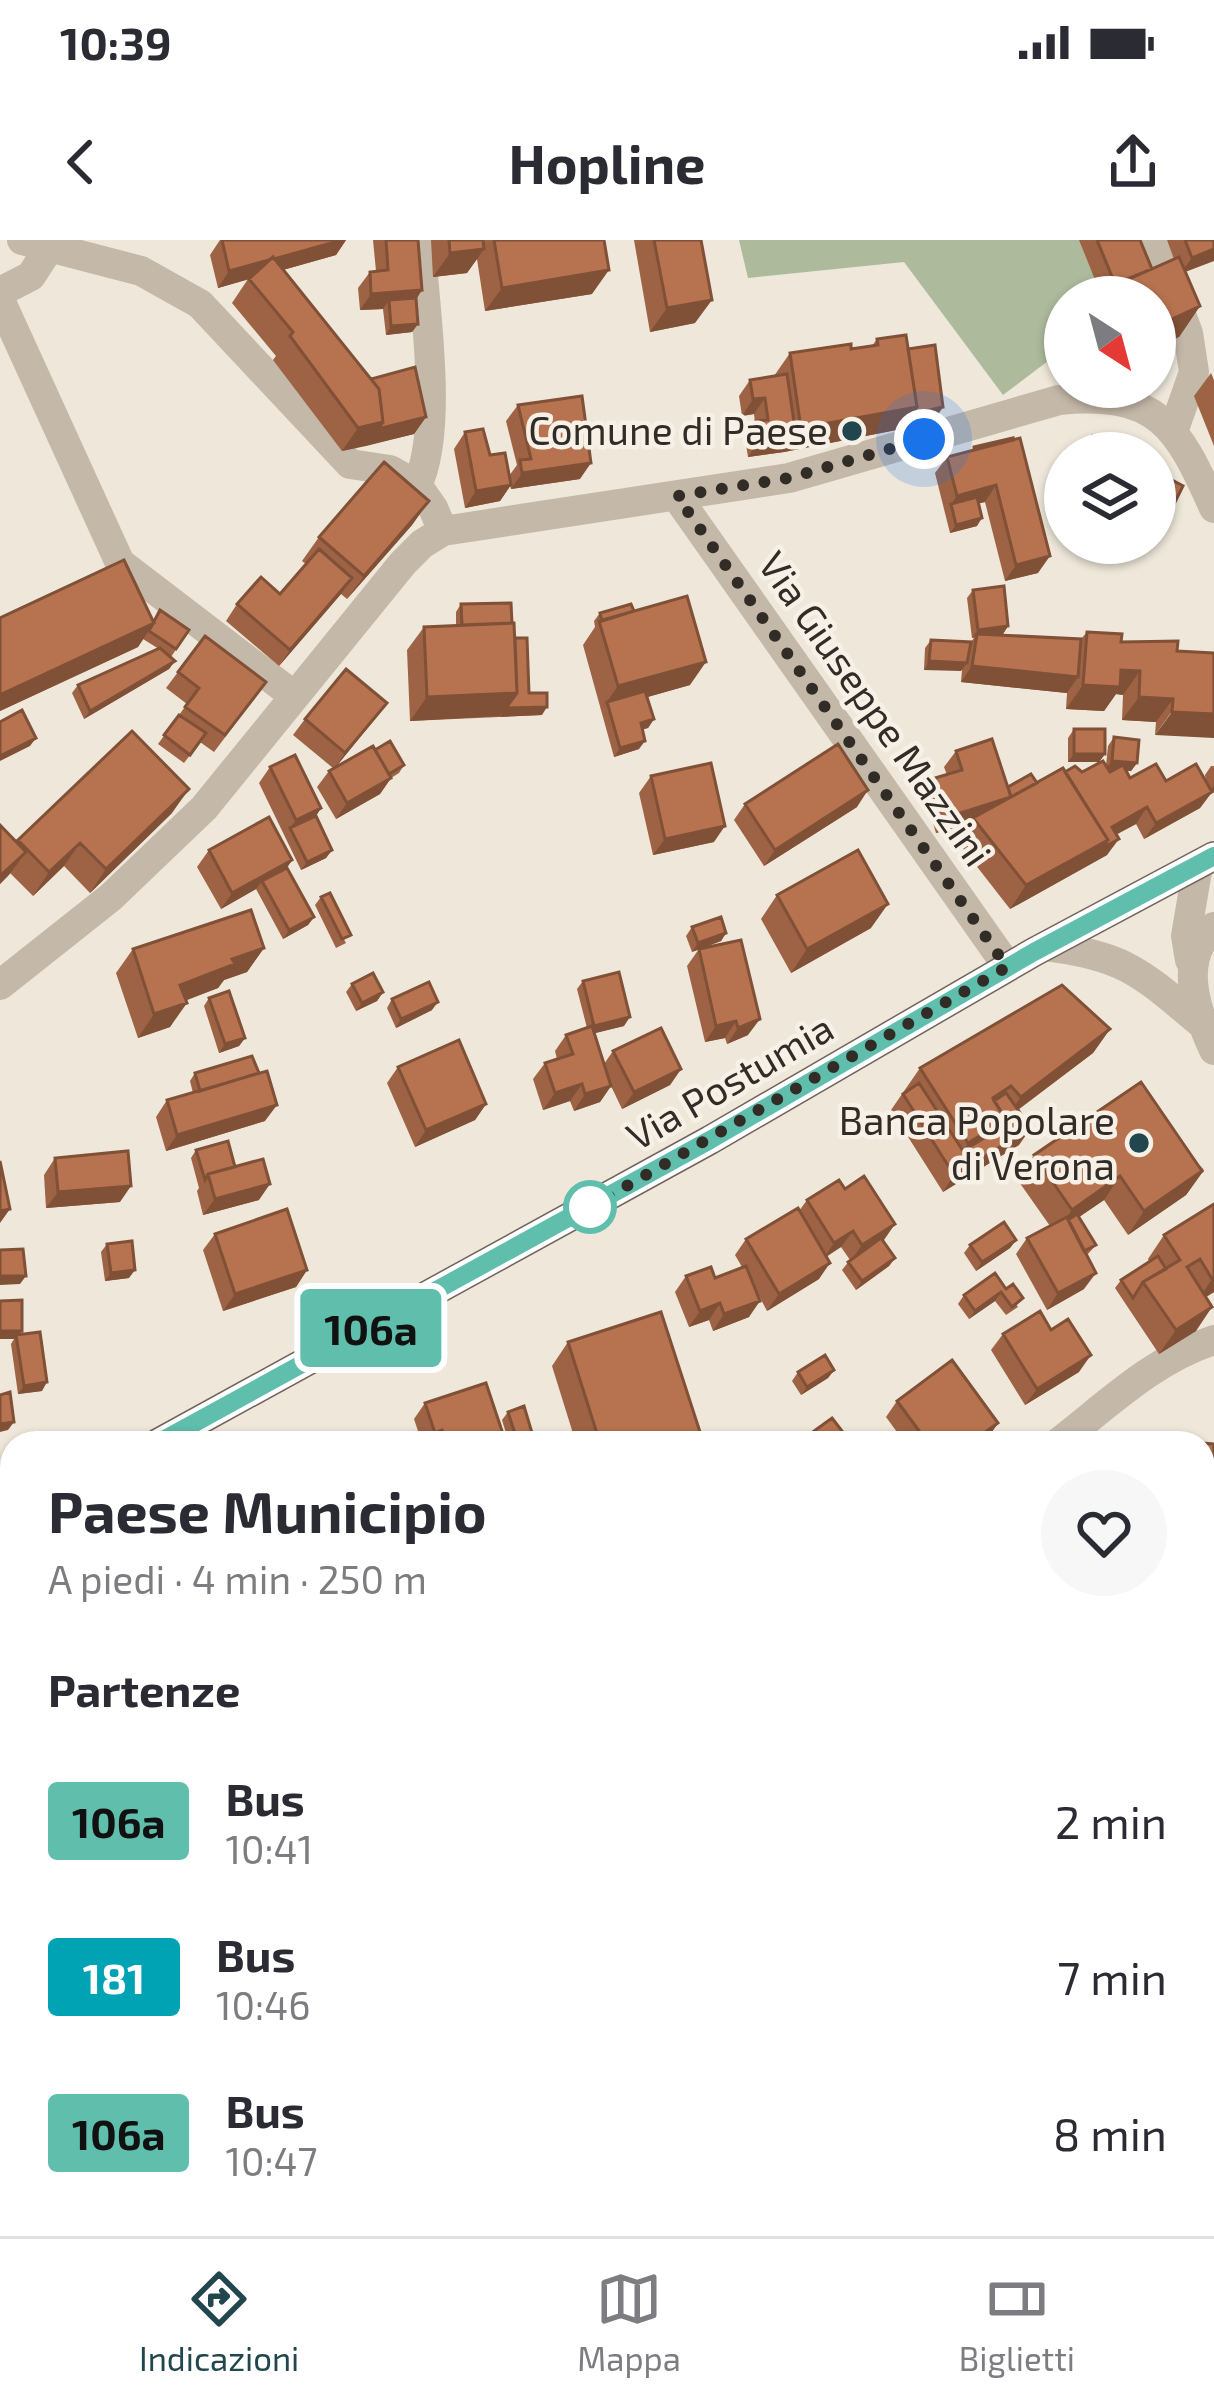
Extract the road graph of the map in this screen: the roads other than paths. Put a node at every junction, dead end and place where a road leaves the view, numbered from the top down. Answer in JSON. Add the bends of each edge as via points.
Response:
{"nodes":[{"id":1,"x":420,"y":240,"type":"edge"},
{"id":2,"x":1153,"y":240,"type":"edge"},
{"id":3,"x":36,"y":244,"type":"edge"},
{"id":4,"x":0,"y":296,"type":"edge"},
{"id":5,"x":1174,"y":429,"type":"junction"},
{"id":6,"x":417,"y":485,"type":"junction"},
{"id":7,"x":677,"y":496,"type":"junction"},
{"id":8,"x":1214,"y":508,"type":"edge"},
{"id":9,"x":443,"y":531,"type":"junction"},
{"id":10,"x":293,"y":695,"type":"junction"},
{"id":11,"x":1206,"y":861,"type":"edge"},
{"id":12,"x":1214,"y":927,"type":"edge"},
{"id":13,"x":1046,"y":946,"type":"junction"},
{"id":14,"x":1007,"y":967,"type":"junction"},
{"id":15,"x":1191,"y":967,"type":"junction"},
{"id":16,"x":0,"y":985,"type":"edge"},
{"id":17,"x":1208,"y":1036,"type":"edge"},
{"id":18,"x":1214,"y":1340,"type":"edge"},
{"id":19,"x":180,"y":1431,"type":"edge"},
{"id":20,"x":1073,"y":1431,"type":"edge"}],
"edges":[{"from":1,"to":6,"type":"street","via":[[430,415],[427,465]]},
{"from":2,"to":5,"type":"street","via":[[1194,372]]},
{"from":3,"to":4,"type":"street","via":[[31,276]]},
{"from":3,"to":6,"type":"street","via":[[175,286],[223,326],[350,464],[390,470]]},
{"from":4,"to":10,"type":"street","via":[[120,563]]},
{"from":5,"to":7,"type":"street","via":[[1126,401],[1059,400],[789,478]]},
{"from":5,"to":8,"type":"street"},
{"from":6,"to":9,"type":"street"},
{"from":7,"to":9,"type":"street"},
{"from":7,"to":14,"type":"street","name":"Via Giuseppe Mazzini"},
{"from":9,"to":10,"type":"street","via":[[403,563]]},
{"from":10,"to":16,"type":"street","via":[[204,808],[111,897]]},
{"from":11,"to":13,"type":"main road","name":"Via Postumia"},
{"from":11,"to":15,"type":"street","via":[[1186,936]]},
{"from":12,"to":15,"type":"street"},
{"from":13,"to":14,"type":"main road","name":"Via Postumia"},
{"from":13,"to":17,"type":"street","via":[[1098,953],[1138,971]]},
{"from":14,"to":19,"type":"main road","name":"Via Postumia"},
{"from":15,"to":17,"type":"street"},
{"from":18,"to":20,"type":"street","via":[[1157,1366]]}]}
